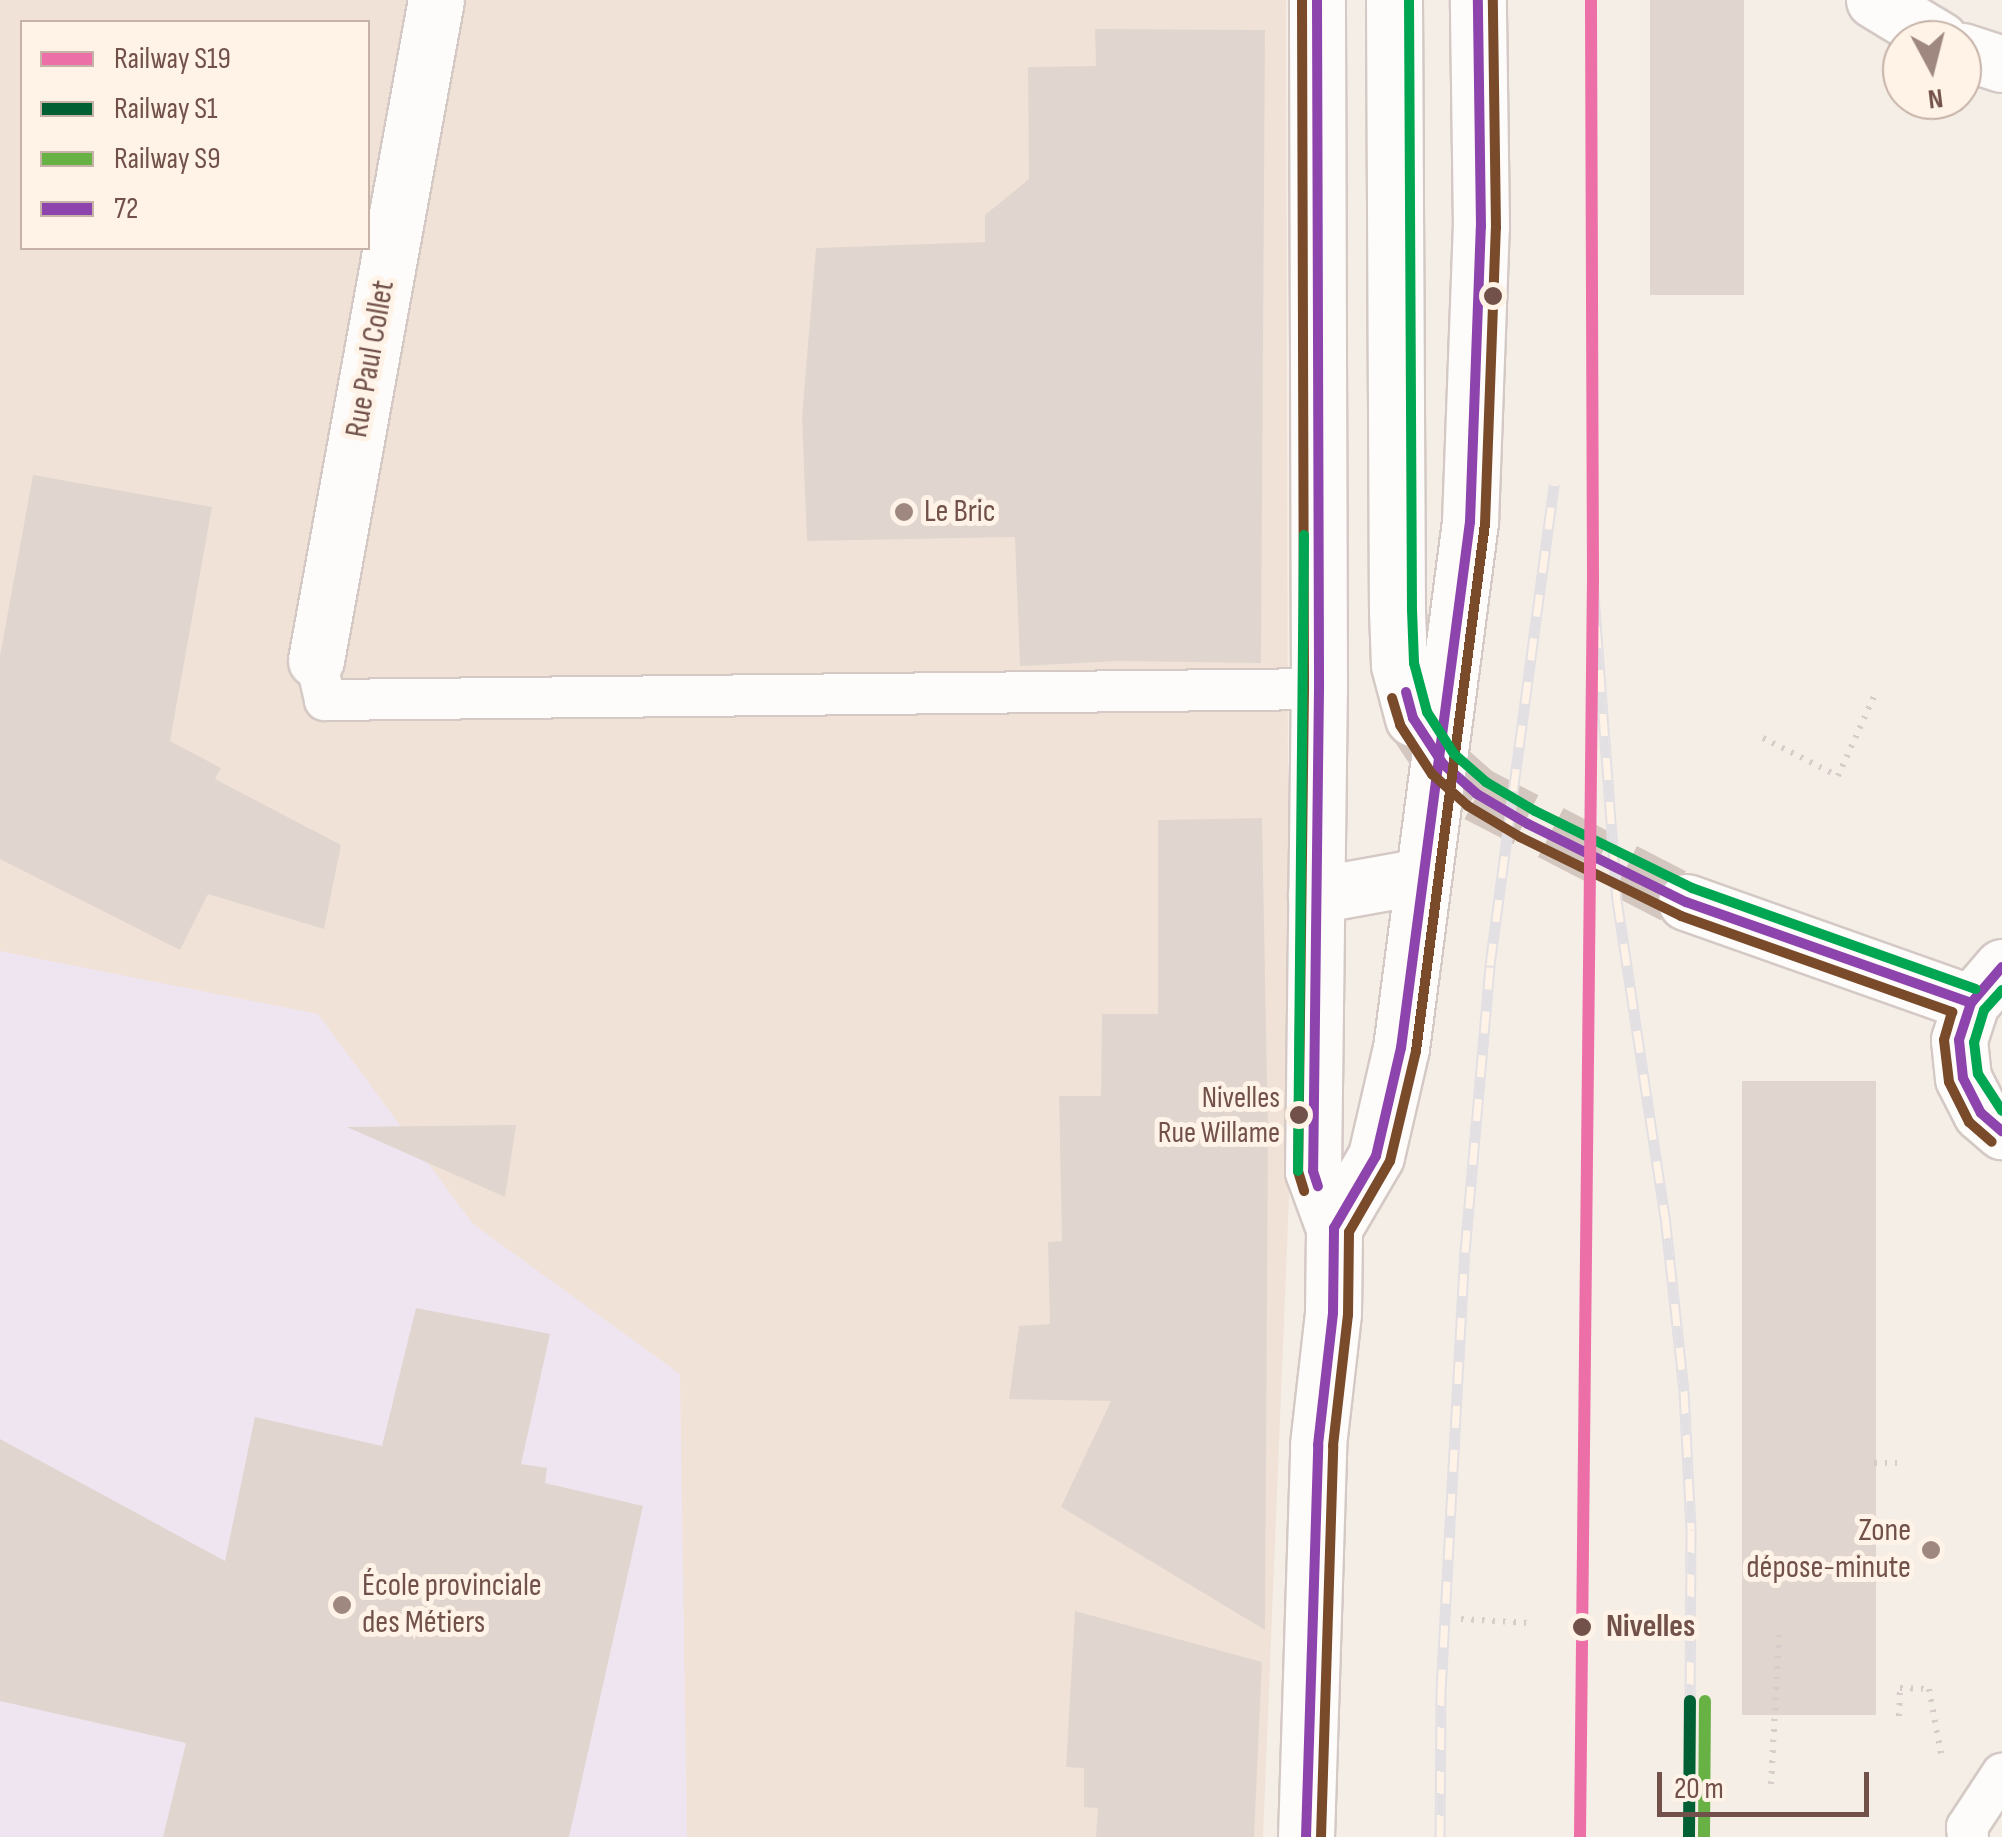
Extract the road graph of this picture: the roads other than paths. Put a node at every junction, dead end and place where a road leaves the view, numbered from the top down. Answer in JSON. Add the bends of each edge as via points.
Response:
{"nodes":[{"id":1,"x":436,"y":0,"type":"edge"},
{"id":2,"x":1317,"y":0,"type":"edge"},
{"id":3,"x":1394,"y":0,"type":"edge"},
{"id":4,"x":1478,"y":0,"type":"edge"},
{"id":5,"x":1874,"y":0,"type":"edge"},
{"id":6,"x":1907,"y":20,"type":"edge"},
{"id":7,"x":316,"y":660,"type":"joint"},
{"id":8,"x":1319,"y":689,"type":"junction"},
{"id":9,"x":1413,"y":718,"type":"tunnel mouth"},
{"id":10,"x":1422,"y":876,"type":"junction"},
{"id":11,"x":1316,"y":895,"type":"junction"},
{"id":12,"x":1686,"y":902,"type":"tunnel mouth"},
{"id":13,"x":1986,"y":985,"type":"edge"},
{"id":14,"x":2002,"y":1131,"type":"edge"},
{"id":15,"x":1334,"y":1228,"type":"junction"},
{"id":16,"x":1306,"y":1837,"type":"edge"}],
"edges":[{"from":1,"to":7,"type":"street","name":"Rue Paul Collet"},
{"from":2,"to":8,"type":"street"},
{"from":3,"to":9,"type":"street","via":[[1396,575],[1399,665]]},
{"from":4,"to":10,"type":"street","via":[[1481,227],[1470,522]]},
{"from":5,"to":6,"type":"street"},
{"from":7,"to":8,"type":"lane","via":[[325,700]]},
{"from":8,"to":11,"type":"street"},
{"from":10,"to":11,"type":"street"},
{"from":10,"to":15,"type":"street","via":[[1401,1048],[1376,1156]]},
{"from":11,"to":15,"type":"street","via":[[1313,1171]]},
{"from":12,"to":13,"type":"street"},
{"from":13,"to":14,"type":"street","via":[[1959,1040],[1963,1078],[1981,1113]]},
{"from":15,"to":16,"type":"street","via":[[1333,1313],[1318,1445]]}]}
